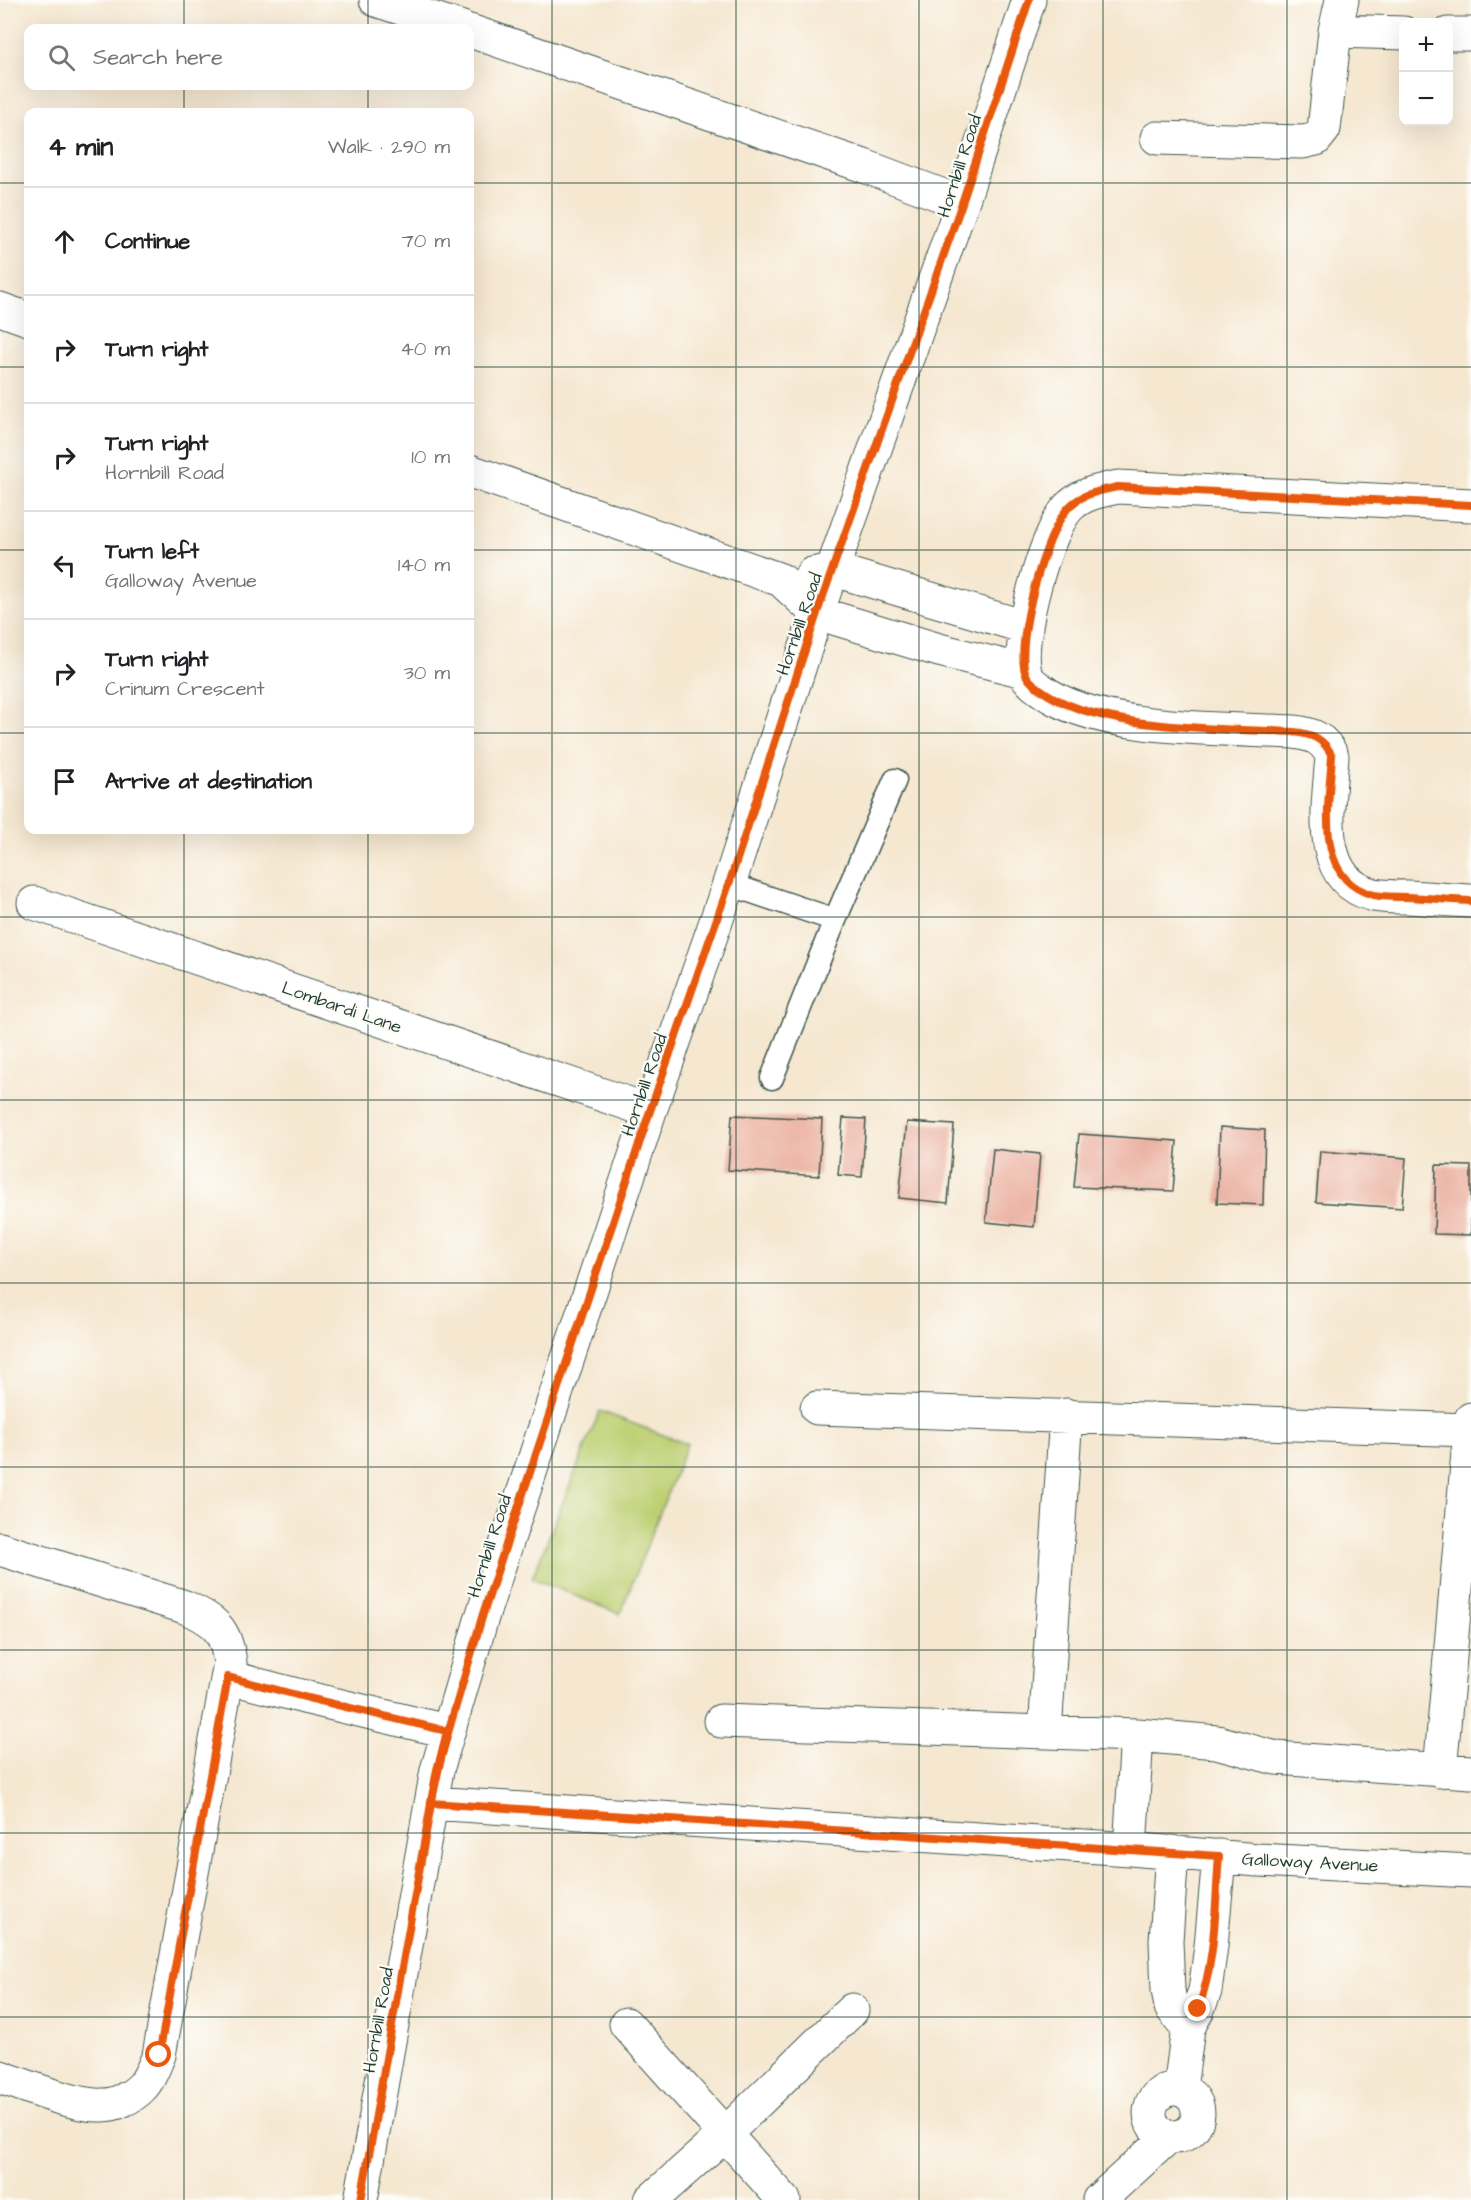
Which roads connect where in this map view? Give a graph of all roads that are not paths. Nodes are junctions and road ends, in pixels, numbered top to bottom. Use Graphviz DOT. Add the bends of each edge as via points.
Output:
graph roads {
  1 [pos="376,0"];
  2 [pos="1029,0"];
  3 [pos="1342,0"];
  4 [pos="450,24"];
  5 [pos="1335,31"];
  6 [pos="474,32"];
  7 [pos="1399,33"];
  8 [pos="1453,34"];
  9 [pos="1471,34"];
  10 [pos="1157,138"];
  11 [pos="962,203"];
  12 [pos="0,309"];
  13 [pos="24,318"];
  14 [pos="474,472"];
  15 [pos="1471,505"];
  16 [pos="834,570"];
  17 [pos="781,580"];
  18 [pos="817,613"];
  19 [pos="1025,627"];
  20 [pos="1024,671"];
  21 [pos="895,780"];
  22 [pos="729,884"];
  23 [pos="1471,901"];
  24 [pos="34,903"];
  25 [pos="835,920"];
  26 [pos="771,1078"];
  27 [pos="650,1111"];
  28 [pos="817,1408"];
  29 [pos="1066,1415"];
  30 [pos="1471,1424"];
  31 [pos="0,1549"];
  32 [pos="1465,1554"];
  33 [pos="228,1677"];
  34 [pos="721,1721"];
  35 [pos="447,1731"];
  36 [pos="1045,1732"];
  37 [pos="1137,1736"];
  38 [pos="1456,1771"];
  39 [pos="431,1803"];
  40 [pos="1130,1849"];
  41 [pos="1172,1852"];
  42 [pos="1219,1856"];
  43 [pos="1471,1871"];
  44 [pos="852,2010"];
  45 [pos="626,2024"];
  46 [pos="1188,2028"];
  47 [pos="0,2077"];
  48 [pos="725,2134"];
  49 [pos="361,2200"];
  50 [pos="651,2200"];
  51 [pos="784,2200"];
  52 [pos="1099,2200"];
  1 -- 4 [label="street"];
  2 -- 11 [label="street, Hornbill Road"];
  3 -- 5 [label="street"];
  5 -- 7 [label="street"];
  5 -- 10 [label="street" via="1324,129 1316,139 1304,142"];
  6 -- 11 [label="street"];
  8 -- 9 [label="street"];
  11 -- 16 [label="street, Hornbill Road"];
  12 -- 13 [label="street"];
  14 -- 17 [label="street"];
  15 -- 19 [label="street" via="1118,487 1088,493 1071,505 1056,527 1044,554"];
  16 -- 17 [label="street"];
  16 -- 18 [label="street, Hornbill Road"];
  16 -- 19 [label="street"];
  17 -- 18 [label="street"];
  18 -- 20 [label="street"];
  18 -- 22 [label="street, Hornbill Road"];
  19 -- 20 [label="street"];
  20 -- 23 [label="street" via="1041,690 1059,700 1107,716 1151,724 1307,734 1318,738 1332,756 1328,825 1335,865 1344,879 1356,889 1376,895"];
  21 -- 25 [label="lane"];
  22 -- 25 [label="lane"];
  22 -- 27 [label="street, Hornbill Road"];
  24 -- 27 [label="street, Lombardi Lane"];
  25 -- 26 [label="lane"];
  27 -- 35 [label="street, Hornbill Road" via="486,1602"];
  28 -- 29 [label="street"];
  29 -- 30 [label="street"];
  29 -- 36 [label="street"];
  30 -- 32 [label="street"];
  31 -- 33 [label="street" via="207,1618 221,1629 228,1646"];
  32 -- 38 [label="street"];
  33 -- 35 [label="street"];
  33 -- 47 [label="street" via="159,2055 148,2079 129,2097 104,2106 79,2103"];
  34 -- 36 [label="street"];
  35 -- 39 [label="street, Hornbill Road"];
  36 -- 37 [label="street"];
  37 -- 38 [label="street" via="1217,1742 1276,1758"];
  37 -- 40 [label="street"];
  39 -- 40 [label="street, Galloway Avenue"];
  39 -- 49 [label="street, Hornbill Road"];
  40 -- 41 [label="street, Galloway Avenue"];
  41 -- 42 [label="street, Galloway Avenue"];
  41 -- 46 [label="street" via="1166,1941 1168,1990 1172,2007"];
  42 -- 43 [label="street, Galloway Avenue"];
  42 -- 46 [label="street" via="1205,1992"];
  44 -- 48 [label="street"];
  45 -- 48 [label="street"];
  46 -- 52 [label="street" via="1180,2089 1197,2102 1196,2124 1179,2137 1168,2137"];
  48 -- 50 [label="street"];
  48 -- 51 [label="street"];
}
